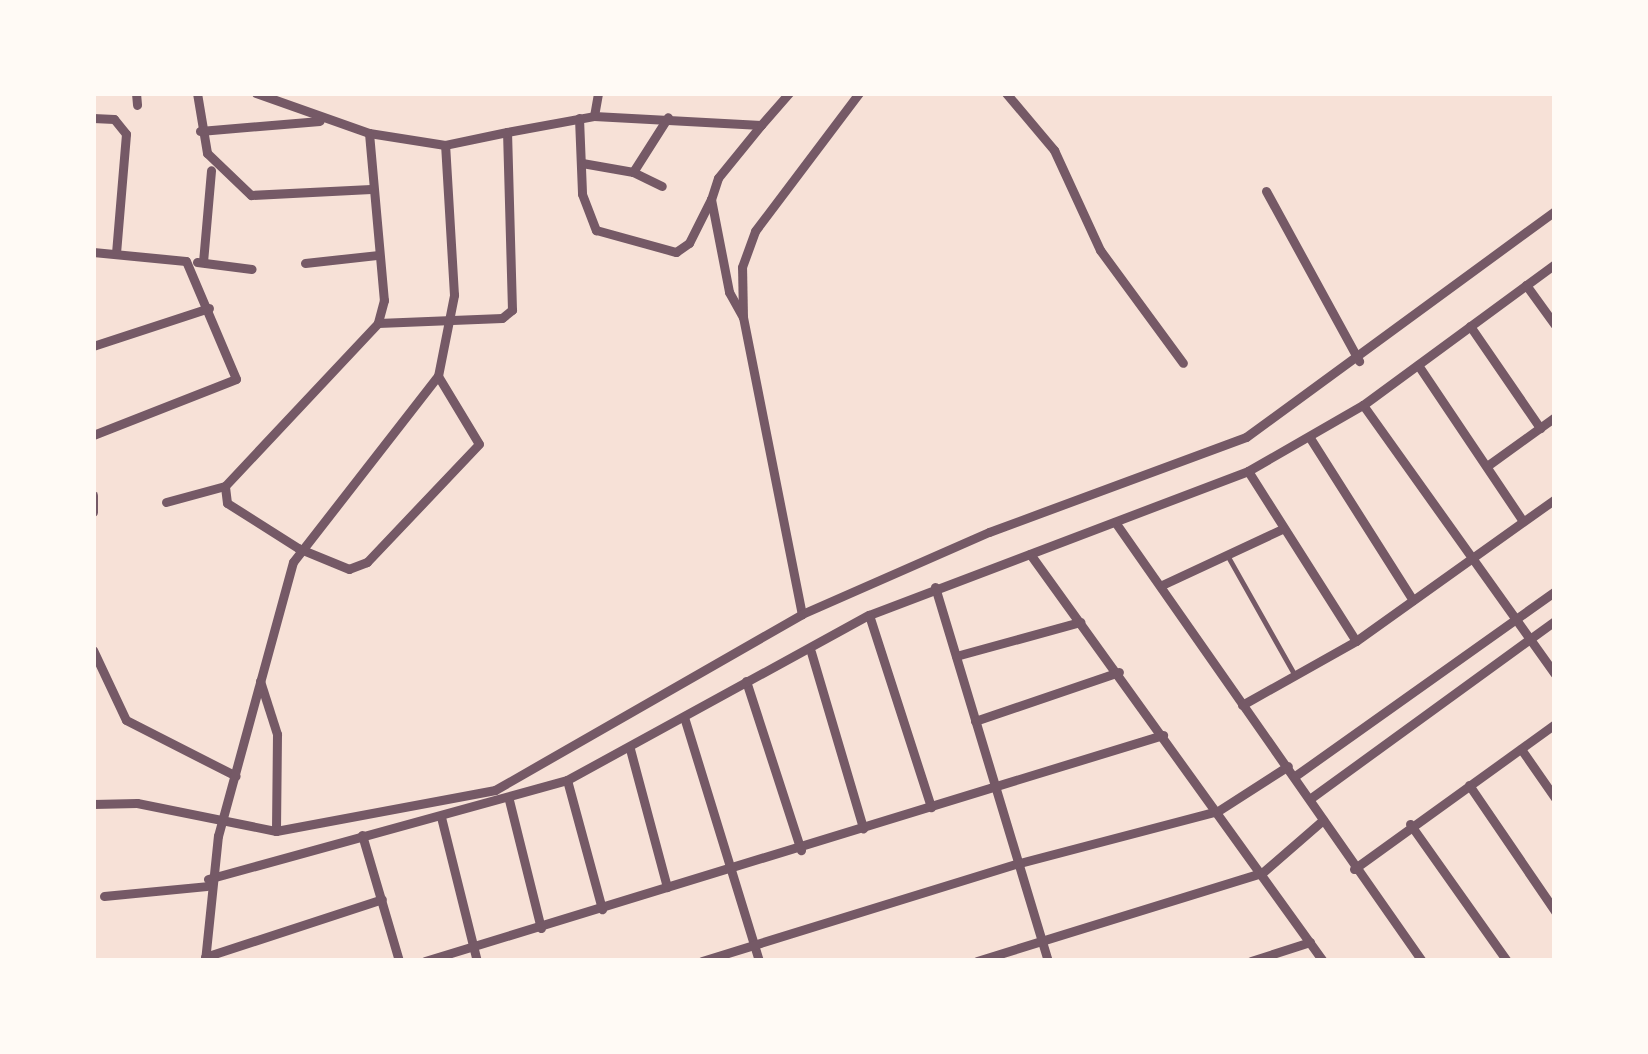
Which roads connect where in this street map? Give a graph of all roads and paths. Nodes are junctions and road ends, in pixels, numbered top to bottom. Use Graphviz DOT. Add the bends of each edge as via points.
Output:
graph roads {
  1 [pos="197,93"];
  2 [pos="256,93"];
  3 [pos="598,93"];
  4 [pos="789,93"];
  5 [pos="860,93"];
  6 [pos="1006,93"];
  7 [pos="594,116"];
  8 [pos="668,117"];
  9 [pos="93,118"];
  10 [pos="579,118"];
  11 [pos="326,120"];
  12 [pos="761,125"];
  13 [pos="200,131"];
  14 [pos="507,132"];
  15 [pos="370,134"];
  16 [pos="445,145"];
  17 [pos="582,164"];
  18 [pos="211,170"];
  19 [pos="633,172"];
  20 [pos="662,185"];
  21 [pos="371,189"];
  22 [pos="1266,191"];
  23 [pos="711,199"];
  24 [pos="1555,211"];
  25 [pos="93,252"];
  26 [pos="116,254"];
  27 [pos="377,254"];
  28 [pos="186,261"];
  29 [pos="203,262"];
  30 [pos="305,263"];
  31 [pos="1555,264"];
  32 [pos="252,268"];
  33 [pos="1526,285"];
  34 [pos="209,308"];
  35 [pos="743,316"];
  36 [pos="448,320"];
  37 [pos="378,323"];
  38 [pos="1555,325"];
  39 [pos="1470,326"];
  40 [pos="93,346"];
  41 [pos="1359,361"];
  42 [pos="1184,363"];
  43 [pos="1418,365"];
  44 [pos="438,376"];
  45 [pos="1363,405"];
  46 [pos="1555,417"];
  47 [pos="1540,428"];
  48 [pos="93,435"];
  49 [pos="1310,439"];
  50 [pos="1487,466"];
  51 [pos="1249,471"];
  52 [pos="226,486"];
  53 [pos="93,495"];
  54 [pos="1555,499"];
  55 [pos="166,502"];
  56 [pos="93,512"];
  57 [pos="1523,521"];
  58 [pos="1114,522"];
  59 [pos="1282,529"];
  60 [pos="298,548"];
  61 [pos="1030,554"];
  62 [pos="1228,556"];
  63 [pos="1471,559"];
  64 [pos="1162,585"];
  65 [pos="935,587"];
  66 [pos="1555,591"];
  67 [pos="1413,600"];
  68 [pos="802,614"];
  69 [pos="869,615"];
  70 [pos="1515,619"];
  71 [pos="1555,621"];
  72 [pos="1079,622"];
  73 [pos="1531,638"];
  74 [pos="1356,641"];
  75 [pos="93,650"];
  76 [pos="811,652"];
  77 [pos="956,656"];
  78 [pos="1119,672"];
  79 [pos="1294,673"];
  80 [pos="1555,674"];
  81 [pos="260,681"];
  82 [pos="746,681"];
  83 [pos="1242,705"];
  84 [pos="684,717"];
  85 [pos="975,721"];
  86 [pos="1555,724"];
  87 [pos="1163,735"];
  88 [pos="1521,748"];
  89 [pos="630,749"];
  90 [pos="1292,771"];
  91 [pos="236,776"];
  92 [pos="567,780"];
  93 [pos="1469,785"];
  94 [pos="995,790"];
  95 [pos="1311,798"];
  96 [pos="1555,798"];
  97 [pos="508,800"];
  98 [pos="93,804"];
  99 [pos="931,807"];
  100 [pos="1218,811"];
  101 [pos="441,817"];
  102 [pos="1323,820"];
  103 [pos="1410,824"];
  104 [pos="221,826"];
  105 [pos="863,828"];
  106 [pos="276,831"];
  107 [pos="362,835"];
  108 [pos="800,850"];
  109 [pos="1016,863"];
  110 [pos="1354,869"];
  111 [pos="728,870"];
  112 [pos="1262,873"];
  113 [pos="207,883"];
  114 [pos="667,887"];
  115 [pos="104,896"];
  116 [pos="382,899"];
  117 [pos="602,909"];
  118 [pos="1555,911"];
  119 [pos="541,928"];
  120 [pos="1041,942"];
  121 [pos="1310,942"];
  122 [pos="754,945"];
  123 [pos="473,947"];
  124 [pos="205,959"];
  125 [pos="400,961"];
  126 [pos="425,961"];
  127 [pos="477,961"];
  128 [pos="702,961"];
  129 [pos="759,961"];
  130 [pos="976,961"];
  131 [pos="1048,961"];
  132 [pos="1251,961"];
  133 [pos="1323,961"];
  134 [pos="1422,961"];
  135 [pos="1507,961"];
  1 -- 13 [label="street"];
  2 -- 11 [label="street"];
  3 -- 7 [label="street"];
  4 -- 12 [label="street"];
  5 -- 35 [label="street" via="755,232 742,267"];
  6 -- 42 [label="street" via="1054,150 1100,250"];
  7 -- 8 [label="street"];
  7 -- 10 [label="street"];
  8 -- 12 [label="street"];
  8 -- 19 [label="street"];
  9 -- 26 [label="street" via="114,118 126,134"];
  10 -- 14 [label="street"];
  10 -- 17 [label="street"];
  11 -- 13 [label="street"];
  11 -- 15 [label="street"];
  12 -- 23 [label="street"];
  13 -- 21 [label="street" via="215,164 258,197"];
  14 -- 16 [label="street"];
  14 -- 36 [label="street" via="514,303 502,318"];
  15 -- 16 [label="street"];
  15 -- 21 [label="street"];
  16 -- 36 [label="street" via="454,295"];
  17 -- 19 [label="street"];
  17 -- 23 [label="street" via="590,224 670,253 689,243"];
  18 -- 29 [label="street"];
  19 -- 20 [label="street"];
  21 -- 27 [label="street"];
  22 -- 41 [label="street"];
  23 -- 35 [label="street" via="729,292"];
  24 -- 41 [label="street"];
  25 -- 26 [label="street"];
  26 -- 28 [label="street"];
  27 -- 30 [label="street"];
  27 -- 37 [label="street" via="384,299"];
  28 -- 29 [label="street"];
  28 -- 34 [label="street"];
  29 -- 32 [label="street"];
  31 -- 33 [label="street"];
  33 -- 38 [label="street"];
  33 -- 39 [label="street"];
  34 -- 40 [label="street"];
  34 -- 48 [label="street" via="235,370 231,386"];
  35 -- 68 [label="street"];
  36 -- 37 [label="street"];
  36 -- 44 [label="street"];
  37 -- 52 [label="street"];
  39 -- 43 [label="street"];
  39 -- 47 [label="street"];
  41 -- 68 [label="street" via="1246,437 989,532"];
  43 -- 45 [label="street"];
  43 -- 50 [label="street"];
  44 -- 60 [label="street"];
  44 -- 60 [label="street" via="479,434 472,454 368,562 349,568"];
  45 -- 49 [label="street"];
  45 -- 63 [label="street"];
  46 -- 47 [label="street"];
  47 -- 50 [label="street"];
  49 -- 51 [label="street"];
  49 -- 67 [label="street"];
  50 -- 57 [label="street"];
  51 -- 58 [label="street"];
  51 -- 59 [label="street"];
  52 -- 55 [label="street"];
  52 -- 60 [label="street" via="227,503"];
  53 -- 56 [label="street"];
  54 -- 57 [label="street"];
  57 -- 63 [label="street"];
  58 -- 61 [label="street"];
  58 -- 64 [label="street"];
  59 -- 62 [label="street"];
  59 -- 74 [label="street"];
  60 -- 81 [label="street"];
  61 -- 65 [label="street"];
  61 -- 72 [label="street"];
  62 -- 64 [label="street"];
  62 -- 79 [label="lane"];
  63 -- 67 [label="street"];
  63 -- 70 [label="street"];
  64 -- 83 [label="street"];
  65 -- 69 [label="street"];
  65 -- 77 [label="street"];
  66 -- 70 [label="street"];
  67 -- 74 [label="street"];
  68 -- 106 [label="street" via="532,775 419,808"];
  69 -- 76 [label="street"];
  69 -- 99 [label="street"];
  70 -- 73 [label="street"];
  70 -- 90 [label="street"];
  71 -- 73 [label="street"];
  72 -- 77 [label="street"];
  72 -- 78 [label="street"];
  73 -- 80 [label="street"];
  73 -- 95 [label="street"];
  74 -- 79 [label="street"];
  75 -- 91 [label="street" via="127,720"];
  76 -- 82 [label="street"];
  76 -- 105 [label="street"];
  77 -- 85 [label="street"];
  78 -- 85 [label="street"];
  78 -- 87 [label="street"];
  79 -- 83 [label="street"];
  81 -- 91 [label="street"];
  81 -- 106 [label="street" via="277,734"];
  82 -- 84 [label="street"];
  82 -- 108 [label="street"];
  83 -- 90 [label="street"];
  84 -- 89 [label="street"];
  84 -- 111 [label="street"];
  85 -- 94 [label="street"];
  86 -- 88 [label="street"];
  87 -- 94 [label="street"];
  87 -- 100 [label="street"];
  88 -- 93 [label="street"];
  88 -- 96 [label="street"];
  89 -- 92 [label="street"];
  89 -- 114 [label="street"];
  90 -- 95 [label="street"];
  90 -- 100 [label="street"];
  91 -- 104 [label="street"];
  92 -- 97 [label="street"];
  92 -- 117 [label="street"];
  93 -- 103 [label="street"];
  93 -- 118 [label="street"];
  94 -- 99 [label="street"];
  94 -- 109 [label="street"];
  95 -- 102 [label="street"];
  97 -- 101 [label="street"];
  97 -- 119 [label="street"];
  98 -- 104 [label="street" via="137,803"];
  99 -- 105 [label="street"];
  100 -- 109 [label="street"];
  100 -- 112 [label="street"];
  101 -- 107 [label="street"];
  101 -- 123 [label="street"];
  102 -- 110 [label="street"];
  102 -- 112 [label="street"];
  103 -- 110 [label="street"];
  103 -- 135 [label="street"];
  104 -- 106 [label="street"];
  104 -- 113 [label="street"];
  105 -- 108 [label="street"];
  107 -- 113 [label="street"];
  107 -- 116 [label="street"];
  108 -- 111 [label="street"];
  109 -- 120 [label="street"];
  109 -- 122 [label="street"];
  110 -- 134 [label="street"];
  111 -- 114 [label="street"];
  111 -- 122 [label="street"];
  112 -- 120 [label="street"];
  112 -- 121 [label="street"];
  113 -- 115 [label="street"];
  113 -- 124 [label="street"];
  114 -- 117 [label="street"];
  116 -- 124 [label="street"];
  116 -- 125 [label="street"];
  117 -- 119 [label="street"];
  119 -- 123 [label="street"];
  120 -- 130 [label="street"];
  120 -- 131 [label="street"];
  121 -- 132 [label="street"];
  121 -- 133 [label="street"];
  122 -- 128 [label="street"];
  122 -- 129 [label="street"];
  123 -- 126 [label="street"];
  123 -- 127 [label="street"];
}
